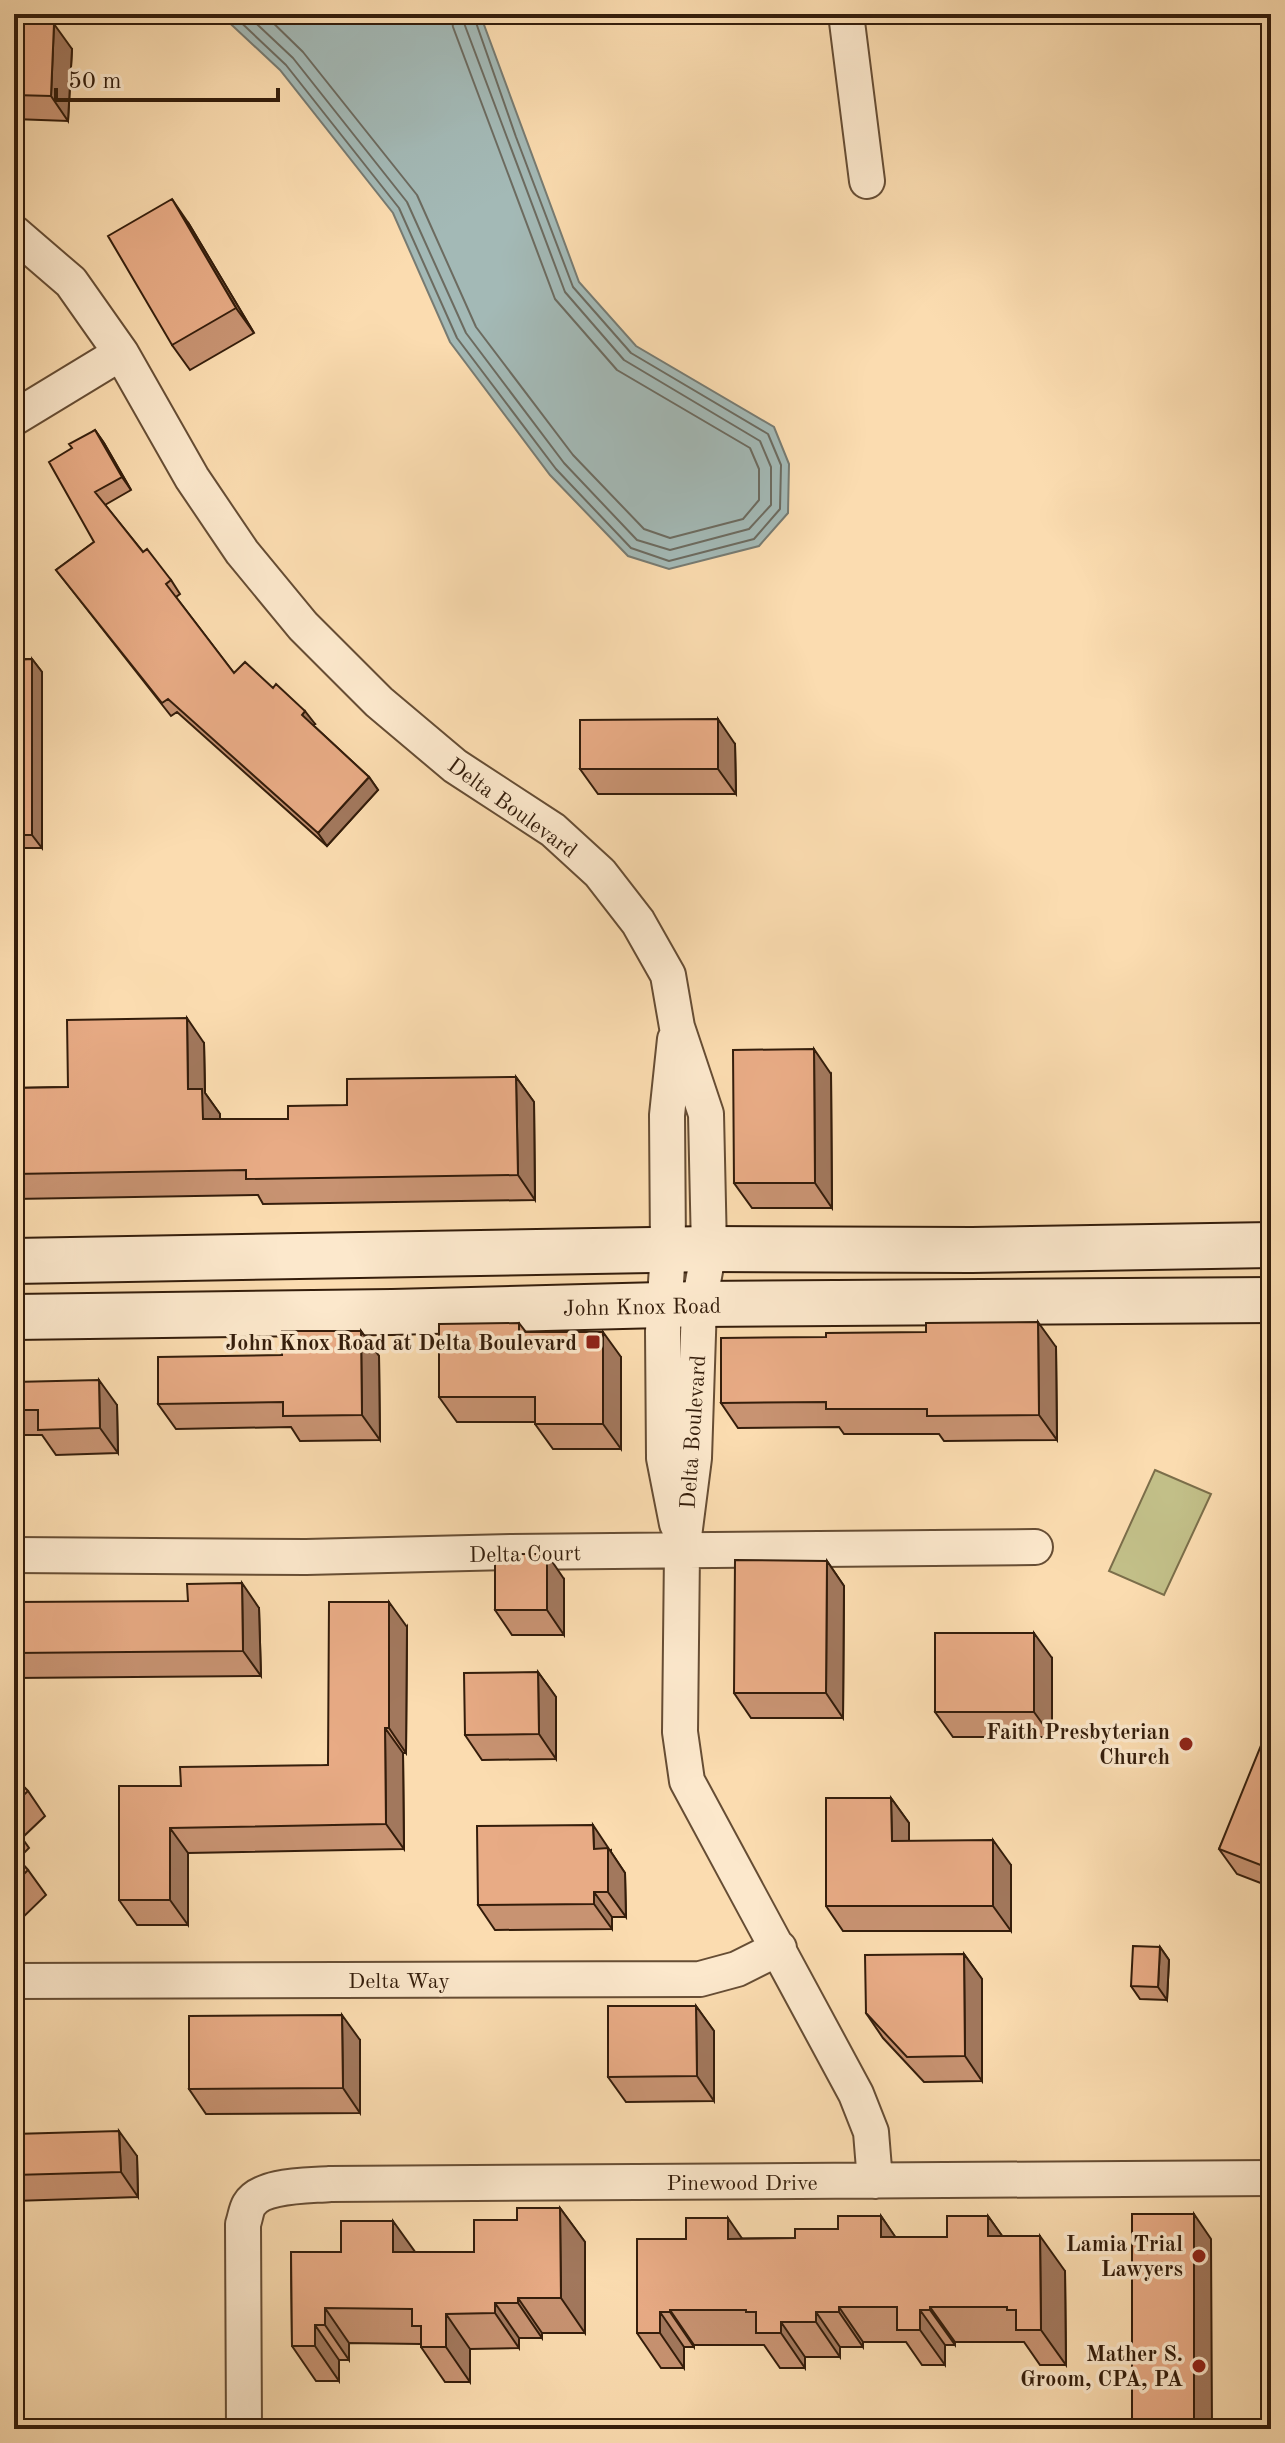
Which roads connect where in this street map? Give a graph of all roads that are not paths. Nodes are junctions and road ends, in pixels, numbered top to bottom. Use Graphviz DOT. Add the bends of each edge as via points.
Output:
graph roads {
  1 [pos="846,14"];
  2 [pos="867,181"];
  3 [pos="14,233"];
  4 [pos="121,353"];
  5 [pos="14,418"];
  6 [pos="1271,1245"];
  7 [pos="688,1249"];
  8 [pos="14,1261"];
  9 [pos="1271,1300"];
  10 [pos="681,1304"];
  11 [pos="14,1317"];
  12 [pos="1035,1547"];
  13 [pos="682,1552"];
  14 [pos="14,1555"];
  15 [pos="779,1948"];
  16 [pos="14,1981"];
  17 [pos="1271,2178"];
  18 [pos="875,2181"];
  19 [pos="244,2429"];
  1 -- 2 [label="street"];
  3 -- 4 [label="street, Delta Boulevard" via="71,282"];
  4 -- 5 [label="street"];
  4 -- 7 [label="street, Delta Boulevard" via="200,490 303,626 379,702 455,766 553,830 600,873 638,922 668,975 677,1027 706,1114"];
  6 -- 7 [label="main road"];
  7 -- 8 [label="main road"];
  7 -- 10 [label="street, Delta Boulevard"];
  9 -- 10 [label="main road, John Knox Road"];
  10 -- 11 [label="main road, John Knox Road"];
  10 -- 13 [label="street, Delta Boulevard" via="664,1458"];
  12 -- 13 [label="street, Delta Court"];
  13 -- 14 [label="street, Delta Court"];
  13 -- 15 [label="street, Delta Boulevard" via="680,1732 687,1781"];
  15 -- 16 [label="street, Delta Way" via="737,1969 700,1979"];
  15 -- 18 [label="street, Delta Boulevard" via="856,2094 871,2132"];
  17 -- 18 [label="street, Pinewood Drive"];
  18 -- 19 [label="street, Pinewood Drive" via="330,2184 280,2188 257,2197 243,2224"];
}
